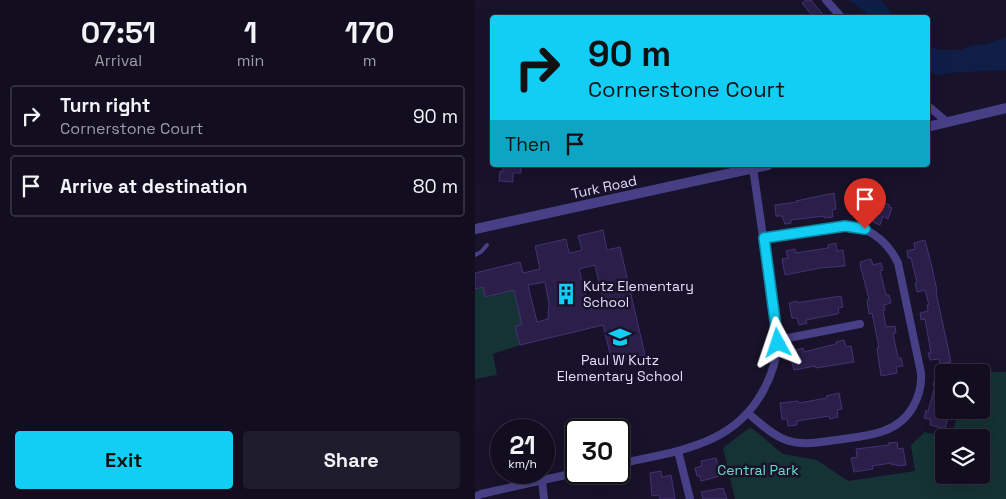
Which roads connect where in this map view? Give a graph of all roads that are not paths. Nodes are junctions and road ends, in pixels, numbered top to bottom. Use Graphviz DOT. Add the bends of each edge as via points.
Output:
graph roads {
  1 [pos="826,0"];
  2 [pos="839,15"];
  3 [pos="930,108"];
  4 [pos="1006,108"];
  5 [pos="947,122"];
  6 [pos="930,126"];
  7 [pos="758,167"];
  8 [pos="753,168"];
  9 [pos="475,229"];
  10 [pos="764,238"];
  11 [pos="487,246"];
  12 [pos="475,255"];
  13 [pos="860,324"];
  14 [pos="778,340"];
  15 [pos="749,414"];
  16 [pos="678,451"];
  17 [pos="630,462"];
  18 [pos="528,484"];
  19 [pos="542,484"];
  20 [pos="475,497"];
  21 [pos="544,499"];
  22 [pos="690,499"];
  1 -- 2 [label="street"];
  3 -- 5 [label="street"];
  4 -- 5 [label="street"];
  5 -- 6 [label="street"];
  7 -- 8 [label="street, Turk Road"];
  8 -- 9 [label="street, Turk Road"];
  8 -- 10 [label="street"];
  10 -- 14 [label="street"];
  10 -- 15 [label="street" via="851,226 865,229 880,239 898,263 921,383 915,404 904,419 890,429 866,436 798,443 779,437"];
  11 -- 12 [label="lane"];
  13 -- 14 [label="street"];
  14 -- 15 [label="street" via="770,376"];
  15 -- 16 [label="street" via="717,437"];
  16 -- 17 [label="street"];
  16 -- 22 [label="street"];
  18 -- 20 [label="street"];
  19 -- 21 [label="street"];
}
